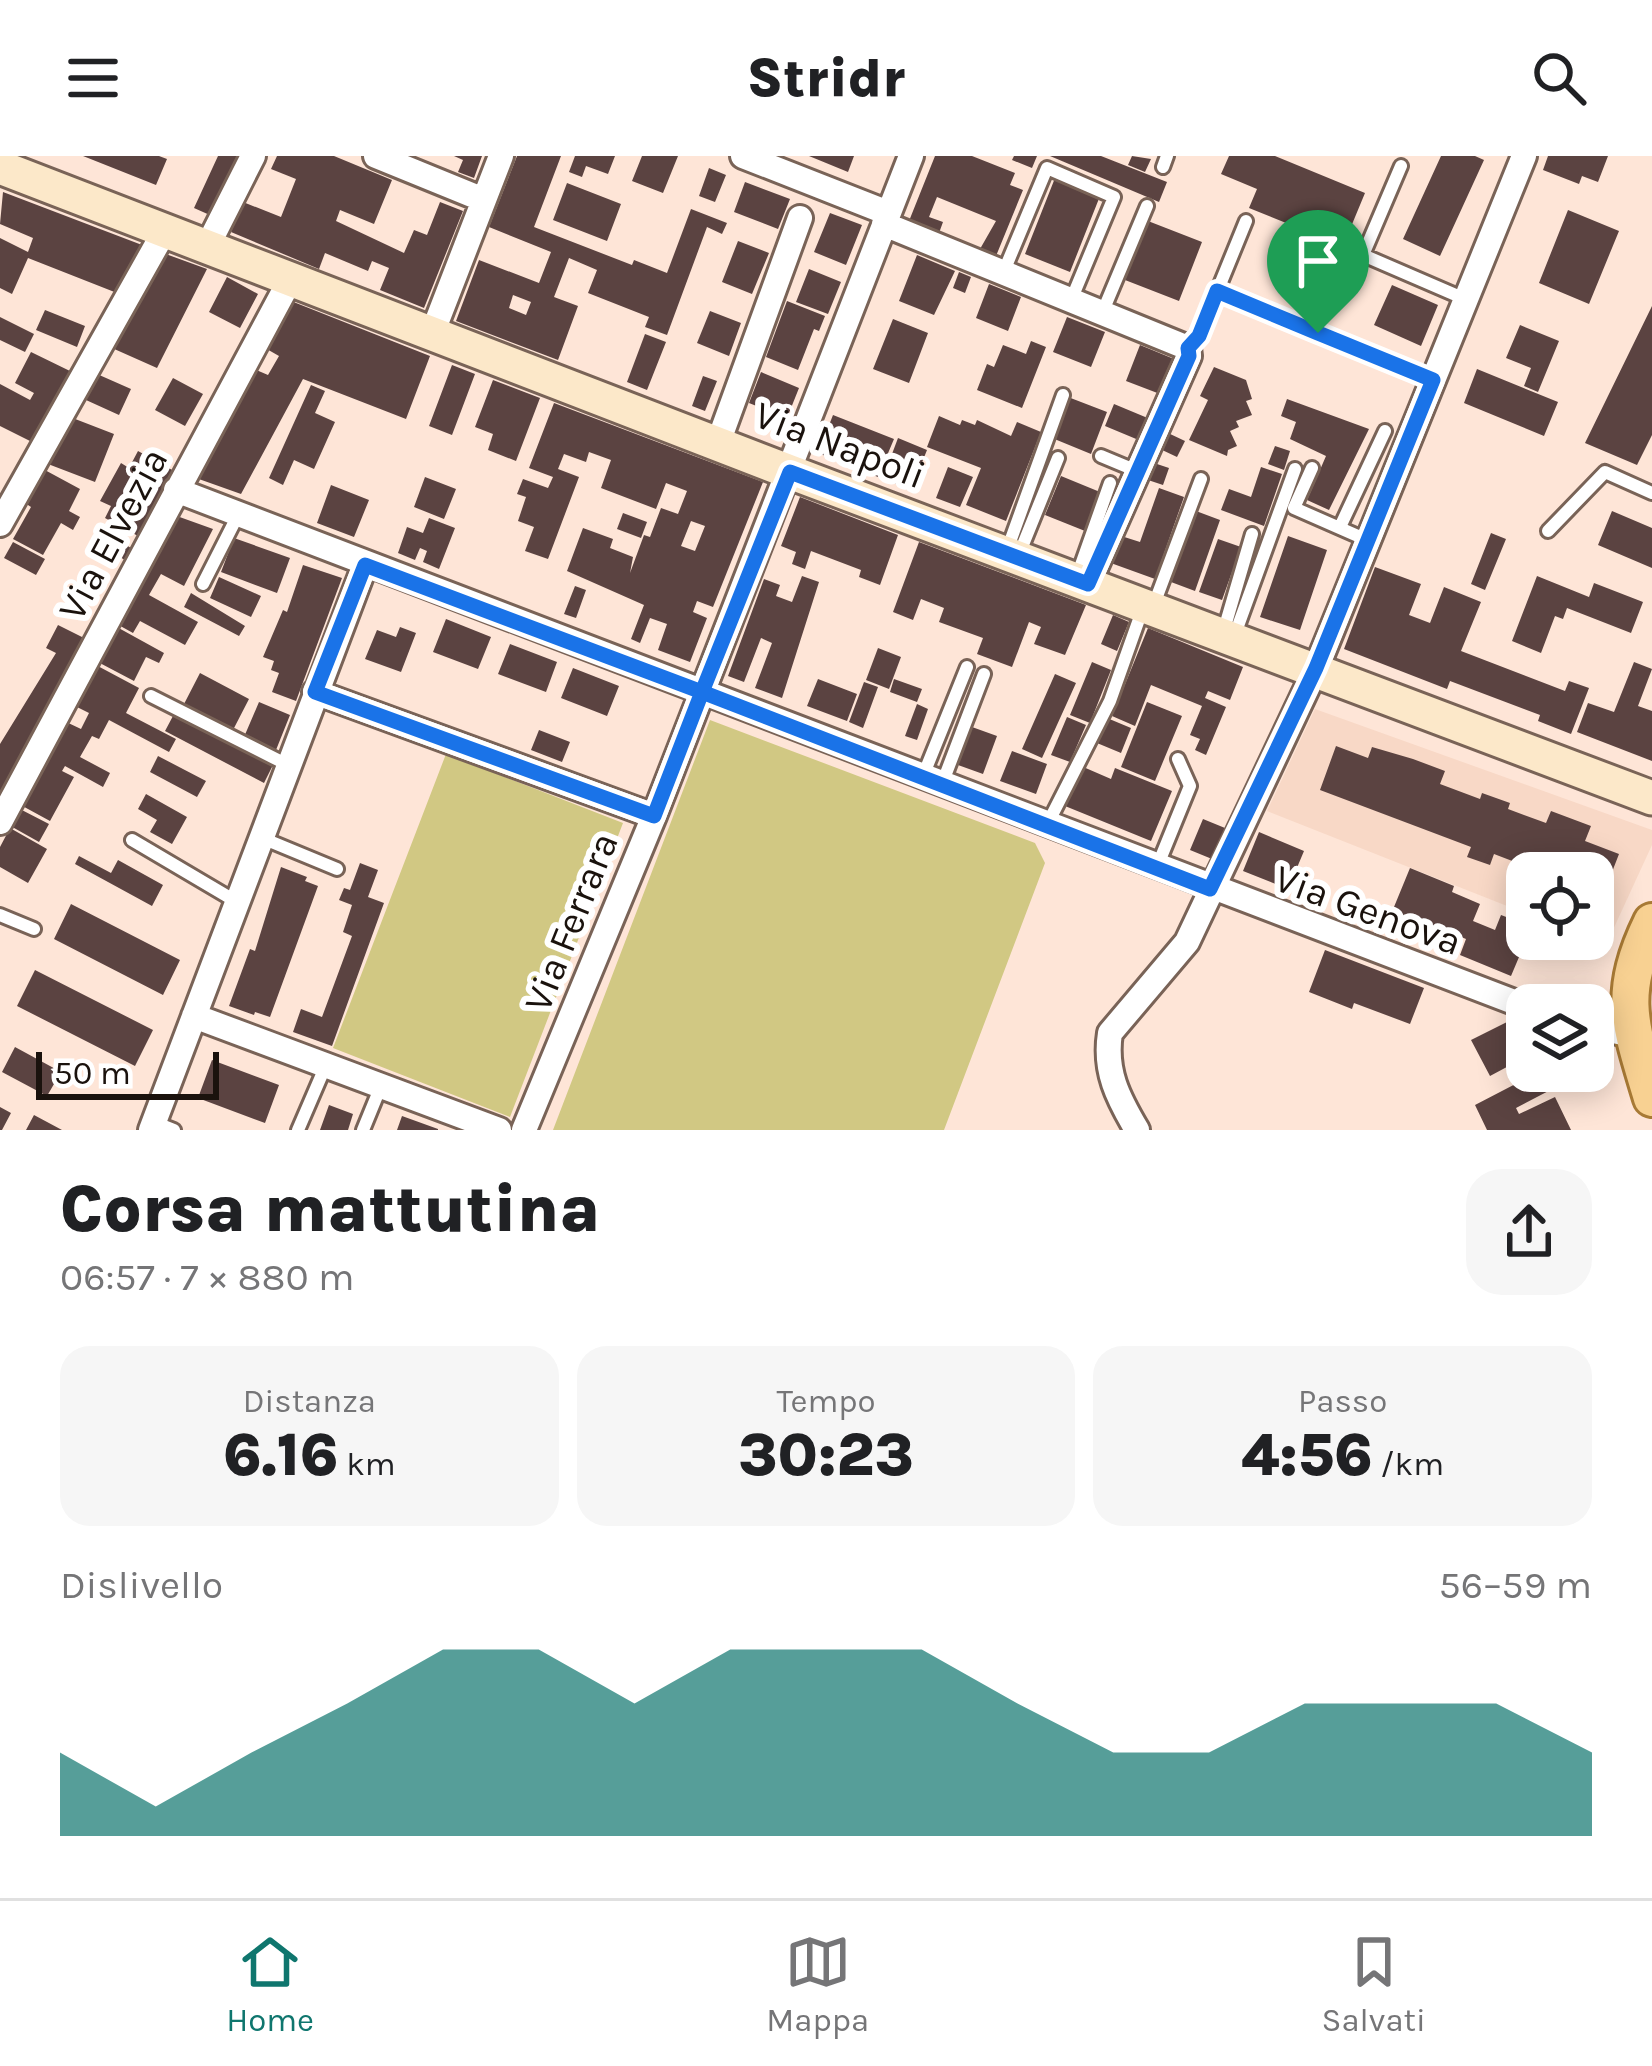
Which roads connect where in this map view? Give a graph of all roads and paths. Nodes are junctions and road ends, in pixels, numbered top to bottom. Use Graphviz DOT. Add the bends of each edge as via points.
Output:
graph roads {
  1 [pos="254,156"];
  2 [pos="376,156"];
  3 [pos="501,156"];
  4 [pos="743,156"];
  5 [pos="911,156"];
  6 [pos="1524,156"];
  7 [pos="1401,166"];
  8 [pos="20,167"];
  9 [pos="484,200"];
  10 [pos="1147,206"];
  11 [pos="800,218"];
  12 [pos="886,218"];
  13 [pos="1246,221"];
  14 [pos="164,232"];
  15 [pos="207,248"];
  16 [pos="1004,271"];
  17 [pos="290,280"];
  18 [pos="1217,291"];
  19 [pos="1072,298"];
  20 [pos="1466,300"];
  21 [pos="1103,311"];
  22 [pos="432,334"];
  23 [pos="1188,348"];
  24 [pos="1433,380"];
  25 [pos="1063,395"];
  26 [pos="1385,431"];
  27 [pos="718,443"];
  28 [pos="1101,456"];
  29 [pos="1058,458"];
  30 [pos="1312,468"];
  31 [pos="1294,469"];
  32 [pos="1138,471"];
  33 [pos="790,472"];
  34 [pos="1201,479"];
  35 [pos="1110,483"];
  36 [pos="176,490"];
  37 [pos="1652,492"];
  38 [pos="238,515"];
  39 [pos="0,524"];
  40 [pos="1340,527"];
  41 [pos="1548,531"];
  42 [pos="1252,534"];
  43 [pos="1368,541"];
  44 [pos="1012,556"];
  45 [pos="365,565"];
  46 [pos="1082,582"];
  47 [pos="203,584"];
  48 [pos="1148,607"];
  49 [pos="1228,636"];
  50 [pos="967,667"];
  51 [pos="1316,668"];
  52 [pos="984,674"];
  53 [pos="315,692"];
  54 [pos="702,692"];
  55 [pos="151,697"];
  56 [pos="1178,759"];
  57 [pos="288,765"];
  58 [pos="932,781"];
  59 [pos="1652,798"];
  60 [pos="654,816"];
  61 [pos="0,821"];
  62 [pos="1047,826"];
  63 [pos="260,838"];
  64 [pos="132,840"];
  65 [pos="1157,868"];
  66 [pos="337,869"];
  67 [pos="1210,889"];
  68 [pos="236,902"];
  69 [pos="0,915"];
  70 [pos="1652,922"];
  71 [pos="34,928"];
  72 [pos="1506,999"];
  73 [pos="194,1016"];
  74 [pos="1614,1031"];
  75 [pos="1633,1035"];
  76 [pos="326,1066"];
  77 [pos="381,1086"];
  78 [pos="1652,1098"];
  79 [pos="160,1127"];
  80 [pos="298,1130"];
  81 [pos="363,1130"];
  82 [pos="500,1130"];
  83 [pos="524,1130"];
  84 [pos="1137,1130"];
  1 -- 15 [label="street"];
  2 -- 9 [label="street"];
  3 -- 9 [label="street"];
  4 -- 12 [label="street"];
  5 -- 12 [label="street, Via Ferrara"];
  6 -- 20 [label="street"];
  7 -- 20 [label="lane" via="1363,255"];
  8 -- 14 [label="main road, Via Napoli"];
  9 -- 22 [label="street"];
  10 -- 21 [label="lane"];
  11 -- 27 [label="street"];
  12 -- 16 [label="street"];
  12 -- 33 [label="street, Via Ferrara"];
  13 -- 18 [label="lane"];
  14 -- 15 [label="main road, Via Napoli"];
  14 -- 39 [label="street"];
  15 -- 17 [label="main road, Via Napoli"];
  16 -- 19 [label="street"];
  16 -- 19 [label="lane" via="1047,168 1114,197"];
  17 -- 22 [label="main road, Via Napoli"];
  17 -- 36 [label="street, Via Elvezia"];
  18 -- 23 [label="lane"];
  18 -- 24 [label="lane"];
  19 -- 21 [label="street"];
  20 -- 24 [label="street"];
  21 -- 23 [label="street"];
  22 -- 27 [label="main road, Via Napoli"];
  23 -- 32 [label="street"];
  24 -- 43 [label="street"];
  25 -- 44 [label="lane"];
  26 -- 40 [label="lane"];
  27 -- 33 [label="main road, Via Napoli"];
  28 -- 32 [label="lane"];
  29 -- 44 [label="lane"];
  30 -- 40 [label="lane" via="1294,508"];
  31 -- 49 [label="lane"];
  32 -- 46 [label="street"];
  33 -- 44 [label="main road, Via Napoli"];
  33 -- 54 [label="street, Via Ferrara"];
  34 -- 48 [label="lane"];
  35 -- 46 [label="lane"];
  36 -- 38 [label="street, Via Genova"];
  36 -- 61 [label="street, Via Elvezia"];
  37 -- 41 [label="lane" via="1605,472"];
  38 -- 45 [label="street, Via Genova"];
  38 -- 47 [label="lane"];
  40 -- 43 [label="lane"];
  42 -- 49 [label="lane"];
  43 -- 51 [label="street"];
  44 -- 46 [label="main road, Via Napoli"];
  45 -- 53 [label="street"];
  45 -- 54 [label="street, Via Genova"];
  46 -- 48 [label="main road, Via Napoli"];
  48 -- 49 [label="main road, Via Napoli"];
  48 -- 62 [label="lane"];
  49 -- 51 [label="main road, Via Napoli"];
  50 -- 58 [label="lane"];
  51 -- 59 [label="main road, Via Napoli"];
  51 -- 67 [label="street"];
  52 -- 58 [label="lane"];
  53 -- 57 [label="street"];
  53 -- 60 [label="street"];
  54 -- 58 [label="street, Via Genova"];
  54 -- 60 [label="street, Via Ferrara"];
  55 -- 57 [label="lane"];
  56 -- 65 [label="lane" via="1190,786"];
  57 -- 63 [label="street"];
  58 -- 62 [label="street, Via Genova"];
  60 -- 83 [label="street, Via Ferrara"];
  62 -- 65 [label="street, Via Genova"];
  63 -- 66 [label="lane"];
  63 -- 68 [label="street"];
  64 -- 68 [label="lane"];
  65 -- 67 [label="street, Via Genova"];
  67 -- 72 [label="street, Via Genova"];
  67 -- 84 [label="street" via="1187,942 1110,1033 1114,1092"];
  68 -- 73 [label="street"];
  69 -- 71 [label="lane"];
  70 -- 75 [label="main road" via="1631,976"];
  73 -- 76 [label="street"];
  73 -- 79 [label="street"];
  74 -- 75 [label="street"];
  75 -- 78 [label="main road"];
  76 -- 77 [label="street"];
  76 -- 80 [label="lane"];
  77 -- 81 [label="lane"];
  77 -- 82 [label="street"];
}
